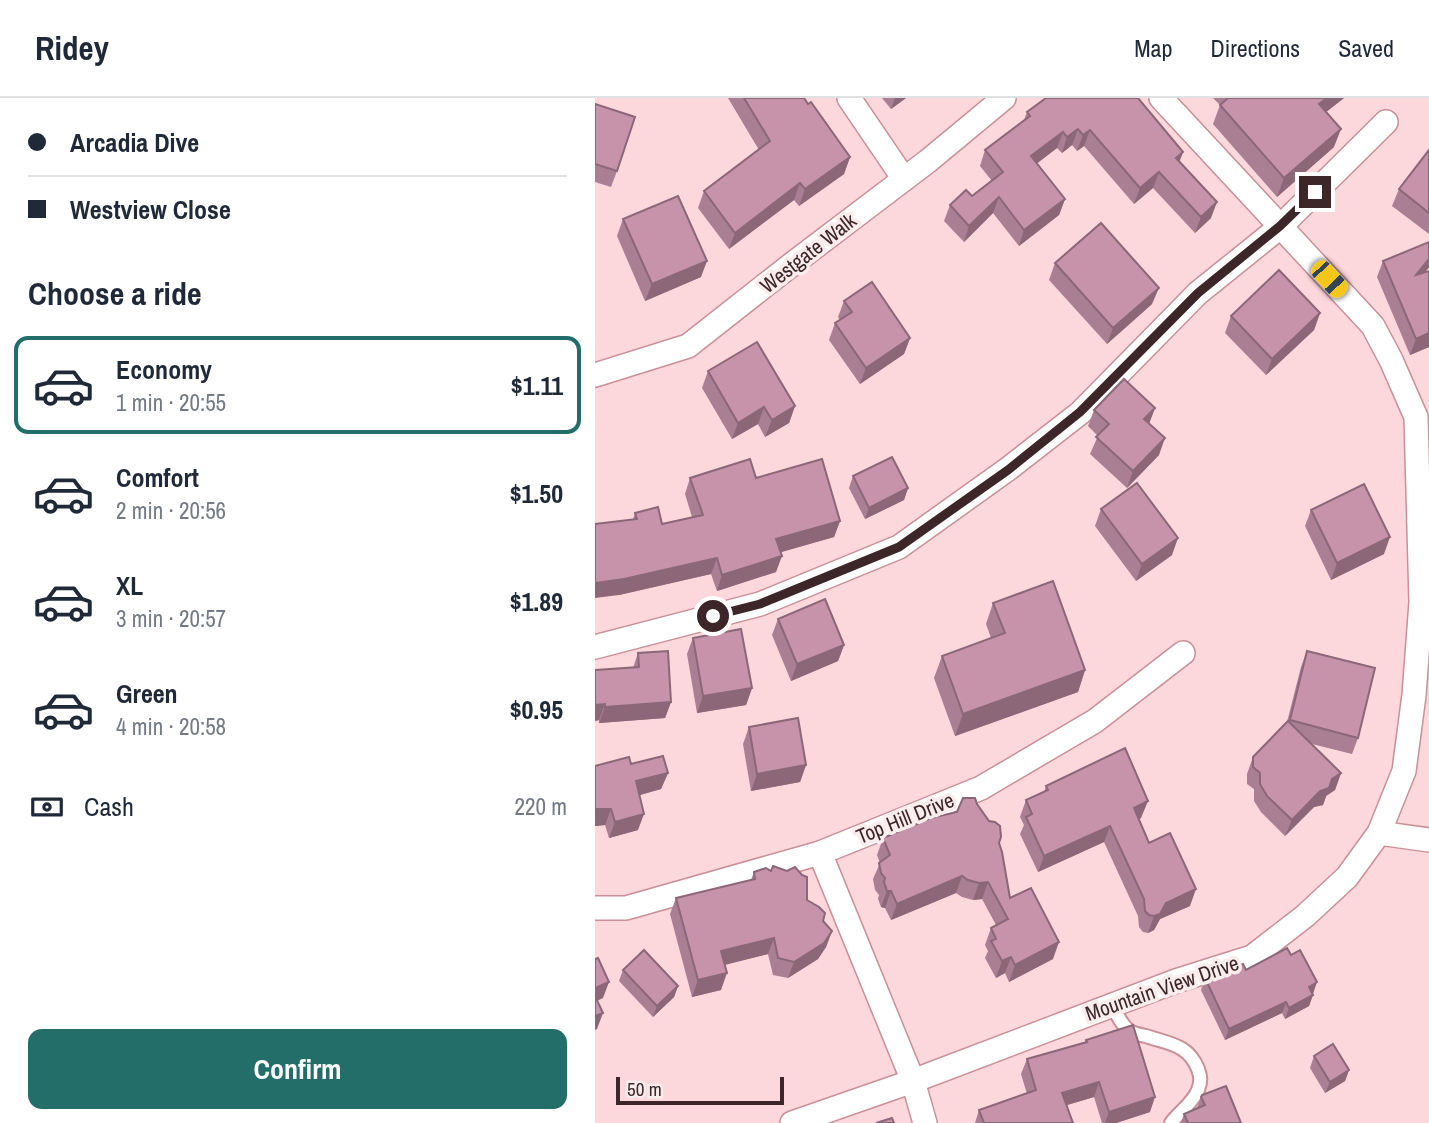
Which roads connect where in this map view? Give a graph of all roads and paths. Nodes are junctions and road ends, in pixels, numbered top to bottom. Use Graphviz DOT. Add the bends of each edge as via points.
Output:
graph roads {
  1 [pos="849,98"];
  2 [pos="1004,98"];
  3 [pos="1161,98"];
  4 [pos="1386,122"];
  5 [pos="904,178"];
  6 [pos="1280,226"];
  7 [pos="595,375"];
  8 [pos="1422,414"];
  9 [pos="595,647"];
  10 [pos="1183,653"];
  11 [pos="1379,833"];
  12 [pos="1429,840"];
  13 [pos="820,853"];
  14 [pos="595,908"];
  15 [pos="1112,1005"];
  16 [pos="913,1082"];
  17 [pos="792,1123"];
  18 [pos="925,1123"];
  19 [pos="1171,1123"];
  1 -- 5 [label="street"];
  2 -- 5 [label="street, Westgate Walk"];
  3 -- 6 [label="street, Mountain View Drive"];
  4 -- 6 [label="street"];
  5 -- 7 [label="street, Westgate Walk" via="688,346"];
  6 -- 8 [label="street, Mountain View Drive" via="1373,326"];
  6 -- 9 [label="street" via="1198,293 1080,412 899,547 760,604"];
  8 -- 11 [label="street, Mountain View Drive" via="1421,602 1415,695 1404,771"];
  10 -- 13 [label="street, Top Hill Drive" via="1095,721 981,788"];
  11 -- 12 [label="street"];
  11 -- 15 [label="street, Mountain View Drive" via="1347,877 1252,957"];
  13 -- 14 [label="street, Top Hill Drive" via="626,908"];
  13 -- 16 [label="street"];
  15 -- 16 [label="street, Mountain View Drive"];
  15 -- 19 [label="lane" via="1129,1031 1177,1045 1194,1059 1201,1077 1199,1088"];
  16 -- 17 [label="street, Mountain View Drive"];
  16 -- 18 [label="street"];
}
